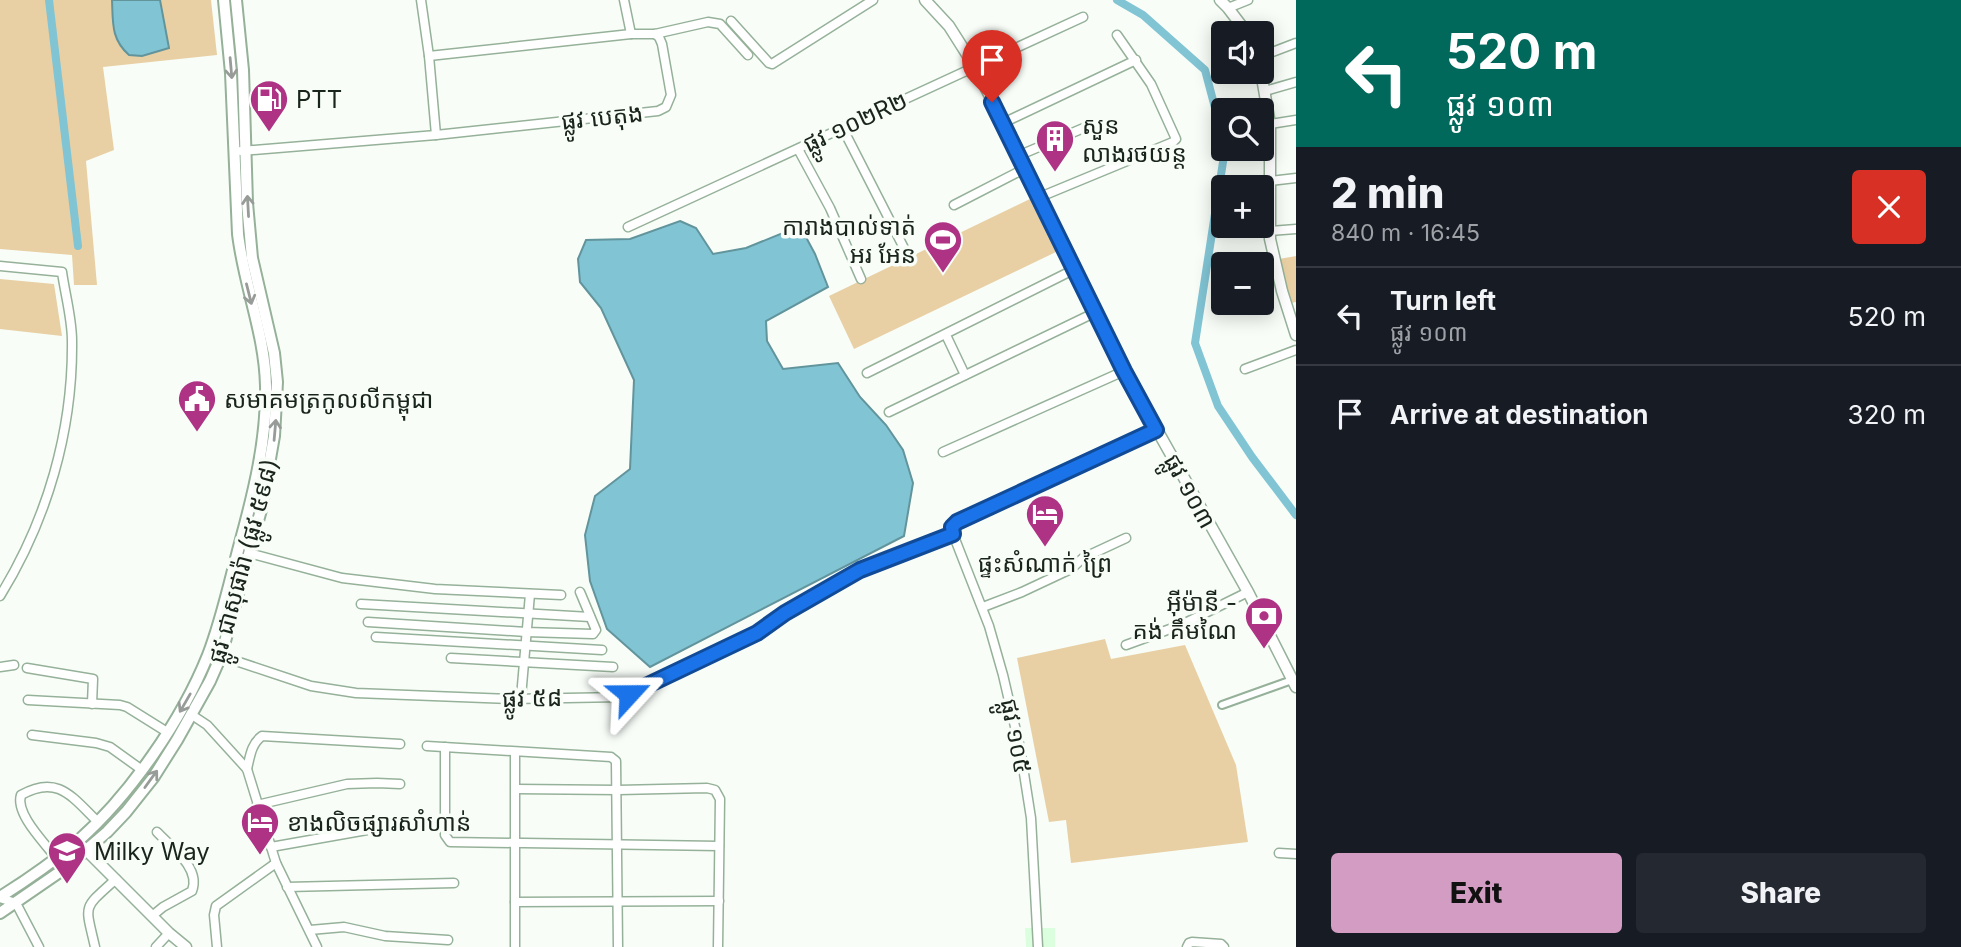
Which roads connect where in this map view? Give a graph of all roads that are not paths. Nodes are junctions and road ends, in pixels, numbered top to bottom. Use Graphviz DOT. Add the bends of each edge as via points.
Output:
graph roads {
  1 [pos="224,0"];
  2 [pos="236,0"];
  3 [pos="421,0"];
  4 [pos="624,0"];
  5 [pos="873,0"];
  6 [pos="925,0"];
  7 [pos="1248,0"];
  8 [pos="1224,4"];
  9 [pos="1083,17"];
  10 [pos="731,21"];
  11 [pos="1237,21"];
  12 [pos="631,34"];
  13 [pos="655,34"];
  14 [pos="1117,35"];
  15 [pos="1296,43"];
  16 [pos="1274,51"];
  17 [pos="748,55"];
  18 [pos="429,56"];
  19 [pos="1136,61"];
  20 [pos="975,67"];
  21 [pos="1296,82"];
  22 [pos="1264,84"];
  23 [pos="1265,91"];
  24 [pos="1266,98"];
  25 [pos="1296,120"];
  26 [pos="1274,123"];
  27 [pos="1003,124"];
  28 [pos="842,127"];
  29 [pos="1086,127"];
  30 [pos="436,135"];
  31 [pos="799,149"];
  32 [pos="240,151"];
  33 [pos="1020,155"];
  34 [pos="1026,168"];
  35 [pos="1296,178"];
  36 [pos="1274,181"];
  37 [pos="1040,197"];
  38 [pos="954,205"];
  39 [pos="628,226"];
  40 [pos="1296,229"];
  41 [pos="1274,231"];
  42 [pos="1270,238"];
  43 [pos="907,254"];
  44 [pos="0,266"];
  45 [pos="1075,269"];
  46 [pos="861,279"];
  47 [pos="1096,312"];
  48 [pos="1296,333"];
  49 [pos="946,335"];
  50 [pos="1296,350"];
  51 [pos="1245,369"];
  52 [pos="1124,371"];
  53 [pos="867,373"];
  54 [pos="965,375"];
  55 [pos="889,412"];
  56 [pos="1156,430"];
  57 [pos="943,452"];
  58 [pos="953,534"];
  59 [pos="1126,538"];
  60 [pos="249,553"];
  61 [pos="580,592"];
  62 [pos="1248,592"];
  63 [pos="530,594"];
  64 [pos="561,595"];
  65 [pos="0,596"];
  66 [pos="361,604"];
  67 [pos="983,607"];
  68 [pos="528,613"];
  69 [pos="590,617"];
  70 [pos="369,622"];
  71 [pos="404,625"];
  72 [pos="526,632"];
  73 [pos="376,637"];
  74 [pos="402,639"];
  75 [pos="525,645"];
  76 [pos="1126,645"];
  77 [pos="602,650"];
  78 [pos="221,656"];
  79 [pos="451,658"];
  80 [pos="524,661"];
  81 [pos="14,665"];
  82 [pos="0,667"];
  83 [pos="613,667"];
  84 [pos="27,668"];
  85 [pos="1294,684"];
  86 [pos="521,697"];
  87 [pos="28,700"];
  88 [pos="92,704"];
  89 [pos="1222,705"];
  90 [pos="192,715"];
  91 [pos="167,732"];
  92 [pos="32,735"];
  93 [pos="400,744"];
  94 [pos="428,746"];
  95 [pos="444,747"];
  96 [pos="515,753"];
  97 [pos="247,769"];
  98 [pos="142,770"];
  99 [pos="400,784"];
  100 [pos="516,789"];
  101 [pos="618,790"];
  102 [pos="257,805"];
  103 [pos="98,822"];
  104 [pos="367,830"];
  105 [pos="157,832"];
  106 [pos="78,841"];
  107 [pos="516,844"];
  108 [pos="618,845"];
  109 [pos="719,846"];
  110 [pos="271,847"];
  111 [pos="87,851"];
  112 [pos="1279,853"];
  113 [pos="1296,854"];
  114 [pos="56,858"];
  115 [pos="276,863"];
  116 [pos="116,880"];
  117 [pos="454,883"];
  118 [pos="287,887"];
  119 [pos="0,898"];
  120 [pos="719,901"];
  121 [pos="515,902"];
  122 [pos="618,902"];
  123 [pos="16,903"];
  124 [pos="0,913"];
  125 [pos="152,916"];
  126 [pos="310,930"];
  127 [pos="169,933"];
  128 [pos="384,936"];
  129 [pos="448,940"];
  130 [pos="39,947"];
  131 [pos="94,947"];
  132 [pos="156,947"];
  133 [pos="186,947"];
  134 [pos="217,947"];
  135 [pos="317,947"];
  136 [pos="384,947"];
  137 [pos="515,947"];
  138 [pos="618,947"];
  139 [pos="718,947"];
  140 [pos="1038,947"];
  141 [pos="1187,947"];
  142 [pos="1223,947"];
  1 -- 32 [label="main road, ផ្លូវ ជាសុផារ៉ា (ផ្លូវ ៥៩៨), one-way"];
  2 -- 32 [label="main road, ផ្លូវ ជាសុផារ៉ា (ផ្លូវ ៥៩៨)" via="243,70"];
  3 -- 18 [label="street"];
  4 -- 12 [label="street"];
  5 -- 10 [label="street" via="772,64"];
  6 -- 20 [label="street, ផ្លូវ ១០៣" via="949,26"];
  7 -- 8 [label="street"];
  8 -- 11 [label="street"];
  9 -- 20 [label="street, ផ្លូវ ១០២R២"];
  12 -- 13 [label="street"];
  12 -- 18 [label="street"];
  13 -- 17 [label="street" via="708,22 720,24"];
  13 -- 30 [label="street, ផ្លូវ បេតុង" via="662,44 671,94 666,107 658,111"];
  14 -- 19 [label="street"];
  15 -- 16 [label="street"];
  18 -- 30 [label="street"];
  19 -- 27 [label="street"];
  19 -- 37 [label="street" via="1176,139"];
  20 -- 27 [label="street, ផ្លូវ ១០៣"];
  20 -- 28 [label="street, ផ្លូវ ១០២R២"];
  21 -- 23 [label="street"];
  22 -- 23 [label="street"];
  23 -- 24 [label="street"];
  25 -- 26 [label="street"];
  27 -- 33 [label="street, ផ្លូវ ១០៣"];
  28 -- 31 [label="street, ផ្លូវ ១០២R២"];
  28 -- 43 [label="street"];
  29 -- 33 [label="street"];
  30 -- 32 [label="street, ផ្លូវ បេតុង"];
  31 -- 39 [label="street, ផ្លូវ ១០២R២"];
  31 -- 46 [label="street"];
  60 -- 32 [label="main road, ផ្លូវ ជាសុផារ៉ា (ផ្លូវ ៥៩៨), one-way" via="272,449 277,382 252,258"];
  32 -- 91 [label="main road, ផ្លូវ ជាសុផារ៉ា (ផ្លូវ ៥៩៨), one-way" via="238,234 266,382 263,437 249,508 209,653"];
  33 -- 34 [label="street, ផ្លូវ ១០៣"];
  34 -- 37 [label="street, ផ្លូវ ១០៣"];
  34 -- 38 [label="street"];
  35 -- 36 [label="street"];
  37 -- 45 [label="street, ផ្លូវ ១០៣"];
  40 -- 41 [label="street"];
  42 -- 48 [label="street"];
  44 -- 65 [label="street" via="62,272 72,338 71,382 54,474 29,545"];
  45 -- 47 [label="street, ផ្លូវ ១០៣"];
  45 -- 49 [label="street"];
  47 -- 52 [label="street, ផ្លូវ ១០៣"];
  47 -- 54 [label="street"];
  49 -- 53 [label="street"];
  49 -- 54 [label="street"];
  50 -- 51 [label="street"];
  52 -- 56 [label="street, ផ្លូវ ១០៣"];
  52 -- 57 [label="street"];
  54 -- 55 [label="street"];
  56 -- 58 [label="street, ផ្លូវ ៥៨" via="957,522"];
  56 -- 62 [label="street, ផ្លូវ ១០៣"];
  58 -- 67 [label="street, ផ្លូវ ១០៥"];
  58 -- 86 [label="street, ផ្លូវ ៥៨" via="860,570 757,633 629,694"];
  59 -- 67 [label="street" via="1083,558 1071,569"];
  60 -- 63 [label="street" via="342,578"];
  60 -- 78 [label="main road, ផ្លូវ ជាសុផារ៉ា (ផ្លូវ ៥៩៨)"];
  61 -- 69 [label="street"];
  62 -- 76 [label="street" via="1181,625"];
  62 -- 85 [label="street, ផ្លូវ ១០៣"];
  63 -- 64 [label="street"];
  63 -- 68 [label="street"];
  66 -- 68 [label="street"];
  67 -- 140 [label="street, ផ្លូវ ១០៥" via="1022,759 1031,818"];
  68 -- 69 [label="street"];
  68 -- 72 [label="street"];
  69 -- 72 [label="street" via="596,630 593,634"];
  70 -- 71 [label="street"];
  71 -- 72 [label="street"];
  71 -- 74 [label="street"];
  72 -- 75 [label="street"];
  73 -- 74 [label="street"];
  74 -- 75 [label="street"];
  75 -- 77 [label="street"];
  75 -- 80 [label="street"];
  78 -- 86 [label="street, ផ្លូវ ៥៨" via="311,685 356,693"];
  78 -- 90 [label="main road, ផ្លូវ ជាសុផារ៉ា (ផ្លូវ ៥៩៨)"];
  79 -- 80 [label="street"];
  80 -- 83 [label="street"];
  80 -- 86 [label="street"];
  81 -- 82 [label="street"];
  84 -- 88 [label="street" via="93,678"];
  85 -- 89 [label="street"];
  87 -- 88 [label="street"];
  88 -- 91 [label="street" via="127,707"];
  90 -- 97 [label="street"];
  111 -- 90 [label="main road, ផ្លូវ ជាសុផារ៉ា (ផ្លូវ ៥៩៨), one-way" via="153,778"];
  91 -- 98 [label="main road, ផ្លូវ ជាសុផារ៉ា (ផ្លូវ ៥៩៨)"];
  92 -- 98 [label="street" via="110,747"];
  93 -- 97 [label="street" via="262,736 253,745"];
  94 -- 95 [label="street"];
  95 -- 96 [label="street"];
  95 -- 107 [label="street" via="445,835 450,842"];
  96 -- 100 [label="street"];
  96 -- 101 [label="street" via="611,757 616,761"];
  97 -- 102 [label="street"];
  98 -- 103 [label="main road, ផ្លូវ ជាសុផារ៉ា (ផ្លូវ ៥៩៨)"];
  99 -- 102 [label="street" via="347,784"];
  100 -- 101 [label="street"];
  100 -- 107 [label="street"];
  101 -- 108 [label="street"];
  101 -- 109 [label="street" via="715,790 720,799"];
  102 -- 110 [label="street"];
  103 -- 106 [label="main road, ផ្លូវ ជាសុផារ៉ា (ផ្លូវ ៥៩៨)"];
  103 -- 114 [label="street" via="58,788 43,785 21,795 19,804 29,823"];
  104 -- 110 [label="street"];
  105 -- 125 [label="street" via="191,869 195,881 192,891"];
  106 -- 111 [label="street"];
  106 -- 114 [label="main road, ផ្លូវ ជាសុផារ៉ា (ផ្លូវ ៥៩៨)"];
  107 -- 108 [label="street"];
  107 -- 121 [label="street"];
  108 -- 109 [label="street"];
  108 -- 122 [label="street"];
  109 -- 120 [label="street"];
  110 -- 115 [label="street"];
  111 -- 116 [label="street"];
  111 -- 123 [label="main road, ផ្លូវ ជាសុផារ៉ា (ផ្លូវ ៥៩៨)"];
  112 -- 113 [label="street"];
  114 -- 119 [label="main road, ផ្លូវ ជាសុផារ៉ា (ផ្លូវ ៥៩៨)"];
  115 -- 118 [label="street"];
  115 -- 134 [label="street" via="216,906"];
  116 -- 125 [label="street"];
  116 -- 131 [label="street" via="89,904"];
  117 -- 118 [label="street"];
  118 -- 126 [label="street"];
  119 -- 123 [label="street"];
  120 -- 122 [label="street"];
  120 -- 139 [label="street"];
  121 -- 122 [label="street"];
  121 -- 137 [label="street"];
  122 -- 138 [label="street"];
  123 -- 124 [label="main road, ផ្លូវ ជាសុផារ៉ា (ផ្លូវ ៥៩៨)"];
  123 -- 130 [label="street"];
  125 -- 127 [label="street"];
  126 -- 128 [label="street" via="344,927"];
  126 -- 135 [label="street"];
  127 -- 132 [label="street"];
  127 -- 133 [label="street"];
  128 -- 129 [label="street"];
  128 -- 136 [label="street"];
  141 -- 142 [label="street" via="1189,943"];
}
